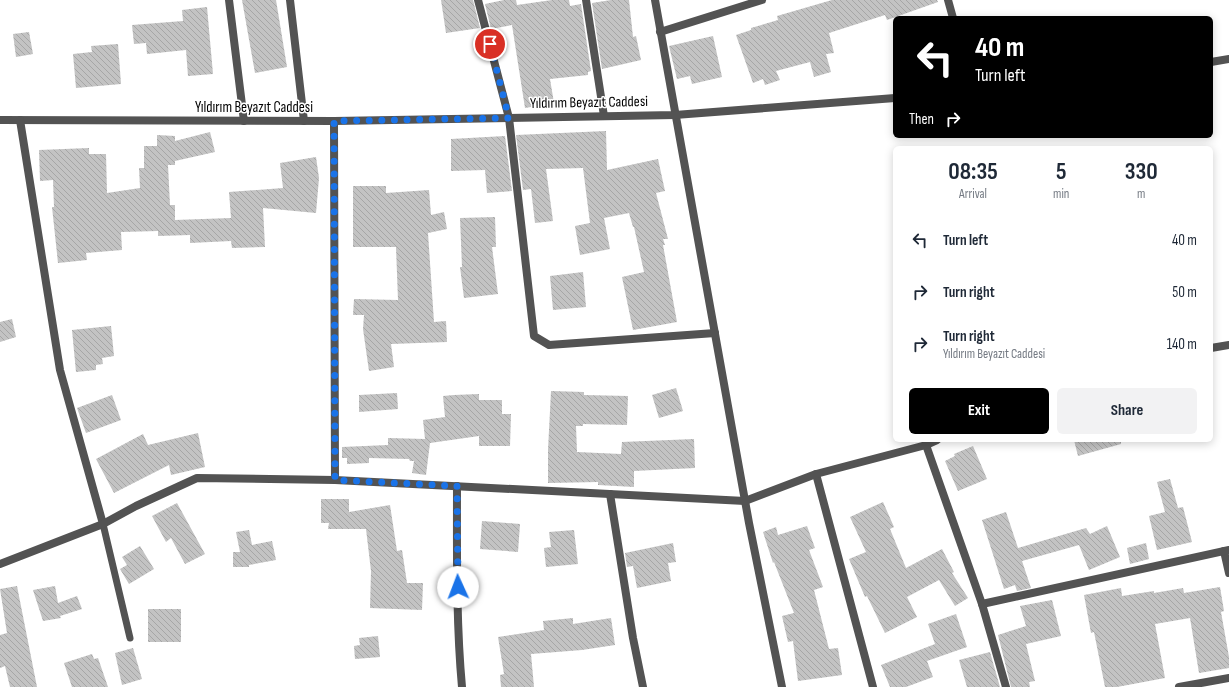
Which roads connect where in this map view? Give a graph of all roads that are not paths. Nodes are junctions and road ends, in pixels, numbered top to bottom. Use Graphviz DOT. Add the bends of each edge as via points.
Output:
graph roads {
  1 [pos="229,0"];
  2 [pos="290,0"];
  3 [pos="478,0"];
  4 [pos="586,0"];
  5 [pos="655,0"];
  6 [pos="762,0"];
  7 [pos="948,0"];
  8 [pos="952,16"];
  9 [pos="660,32"];
  10 [pos="1229,59"];
  11 [pos="1213,62"];
  12 [pos="893,98"];
  13 [pos="676,115"];
  14 [pos="604,116"];
  15 [pos="509,118"];
  16 [pos="0,120"];
  17 [pos="20,120"];
  18 [pos="244,121"];
  19 [pos="304,121"];
  20 [pos="334,121"];
  21 [pos="715,333"];
  22 [pos="1229,345"];
  23 [pos="1213,348"];
  24 [pos="932,442"];
  25 [pos="926,444"];
  26 [pos="816,474"];
  27 [pos="335,480"];
  28 [pos="457,486"];
  29 [pos="610,494"];
  30 [pos="745,501"];
  31 [pos="103,524"];
  32 [pos="1226,551"];
  33 [pos="0,564"];
  34 [pos="1229,574"];
  35 [pos="982,604"];
  36 [pos="130,638"];
  37 [pos="1229,678"];
  38 [pos="462,687"];
  39 [pos="644,687"];
  40 [pos="782,687"];
  41 [pos="873,687"];
  42 [pos="1006,687"];
  43 [pos="1179,687"];
  1 -- 18 [label="street"];
  2 -- 19 [label="street"];
  3 -- 15 [label="street"];
  4 -- 14 [label="street"];
  5 -- 9 [label="street"];
  6 -- 9 [label="street"];
  7 -- 8 [label="street"];
  9 -- 13 [label="street"];
  10 -- 11 [label="street"];
  12 -- 13 [label="street, Yıldırım Beyazıt Caddesi"];
  13 -- 14 [label="street, Yıldırım Beyazıt Caddesi"];
  13 -- 21 [label="street"];
  14 -- 15 [label="street, Yıldırım Beyazıt Caddesi"];
  15 -- 20 [label="street, Yıldırım Beyazıt Caddesi"];
  15 -- 21 [label="street" via="534,336 549,345"];
  16 -- 17 [label="street, Yıldırım Beyazıt Caddesi"];
  17 -- 18 [label="street, Yıldırım Beyazıt Caddesi"];
  17 -- 31 [label="street" via="60,370"];
  18 -- 19 [label="street, Yıldırım Beyazıt Caddesi"];
  19 -- 20 [label="street, Yıldırım Beyazıt Caddesi"];
  20 -- 27 [label="street"];
  21 -- 30 [label="street"];
  22 -- 23 [label="street"];
  24 -- 25 [label="street"];
  25 -- 26 [label="street"];
  25 -- 35 [label="street"];
  26 -- 30 [label="street"];
  26 -- 41 [label="street"];
  27 -- 28 [label="street"];
  27 -- 31 [label="street" via="197,478"];
  28 -- 29 [label="street"];
  28 -- 38 [label="street"];
  29 -- 30 [label="street"];
  29 -- 39 [label="street" via="633,638"];
  30 -- 40 [label="street"];
  31 -- 33 [label="street"];
  31 -- 36 [label="lane"];
  32 -- 34 [label="street"];
  32 -- 35 [label="street"];
  35 -- 42 [label="street"];
  37 -- 43 [label="street"];
}
